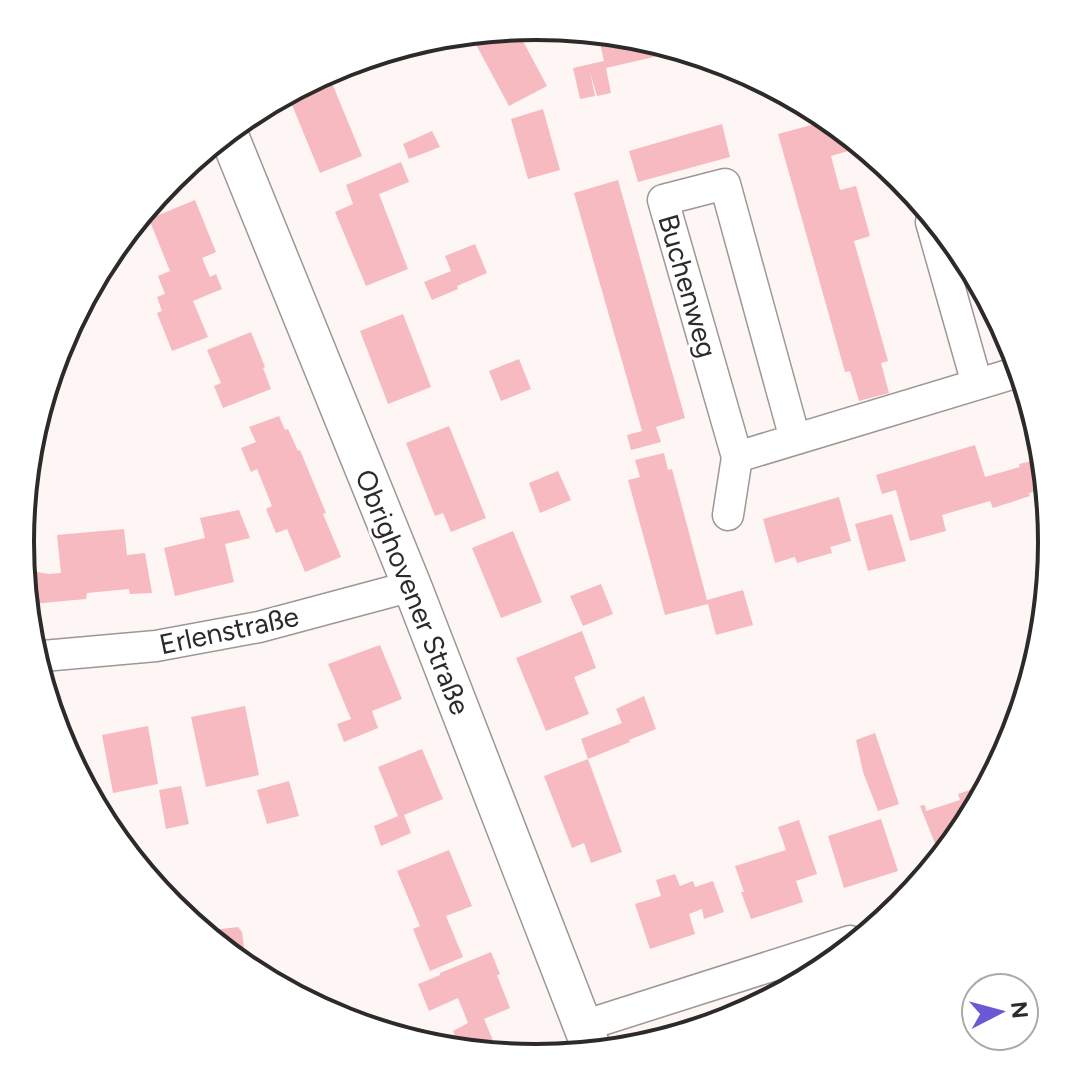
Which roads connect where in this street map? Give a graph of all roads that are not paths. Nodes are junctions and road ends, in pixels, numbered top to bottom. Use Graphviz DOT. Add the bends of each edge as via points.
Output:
graph roads {
  1 [pos="232,143"];
  2 [pos="936,238"];
  3 [pos="1009,375"];
  4 [pos="977,384"];
  5 [pos="795,439"];
  6 [pos="737,457"];
  7 [pos="728,515"];
  8 [pos="412,586"];
  9 [pos="47,656"];
  10 [pos="830,948"];
  11 [pos="587,1037"];
  1 -- 8 [label="street, Obrighovener Straße"];
  2 -- 4 [label="street"];
  3 -- 4 [label="street"];
  4 -- 5 [label="street"];
  5 -- 6 [label="street"];
  5 -- 6 [label="street, Buchenweg" via="725,184 663,200"];
  6 -- 7 [label="street, Buchenweg"];
  8 -- 9 [label="street, Erlenstraße" via="229,633"];
  8 -- 11 [label="street, Obrighovener Straße"];
  10 -- 11 [label="street"];
}
